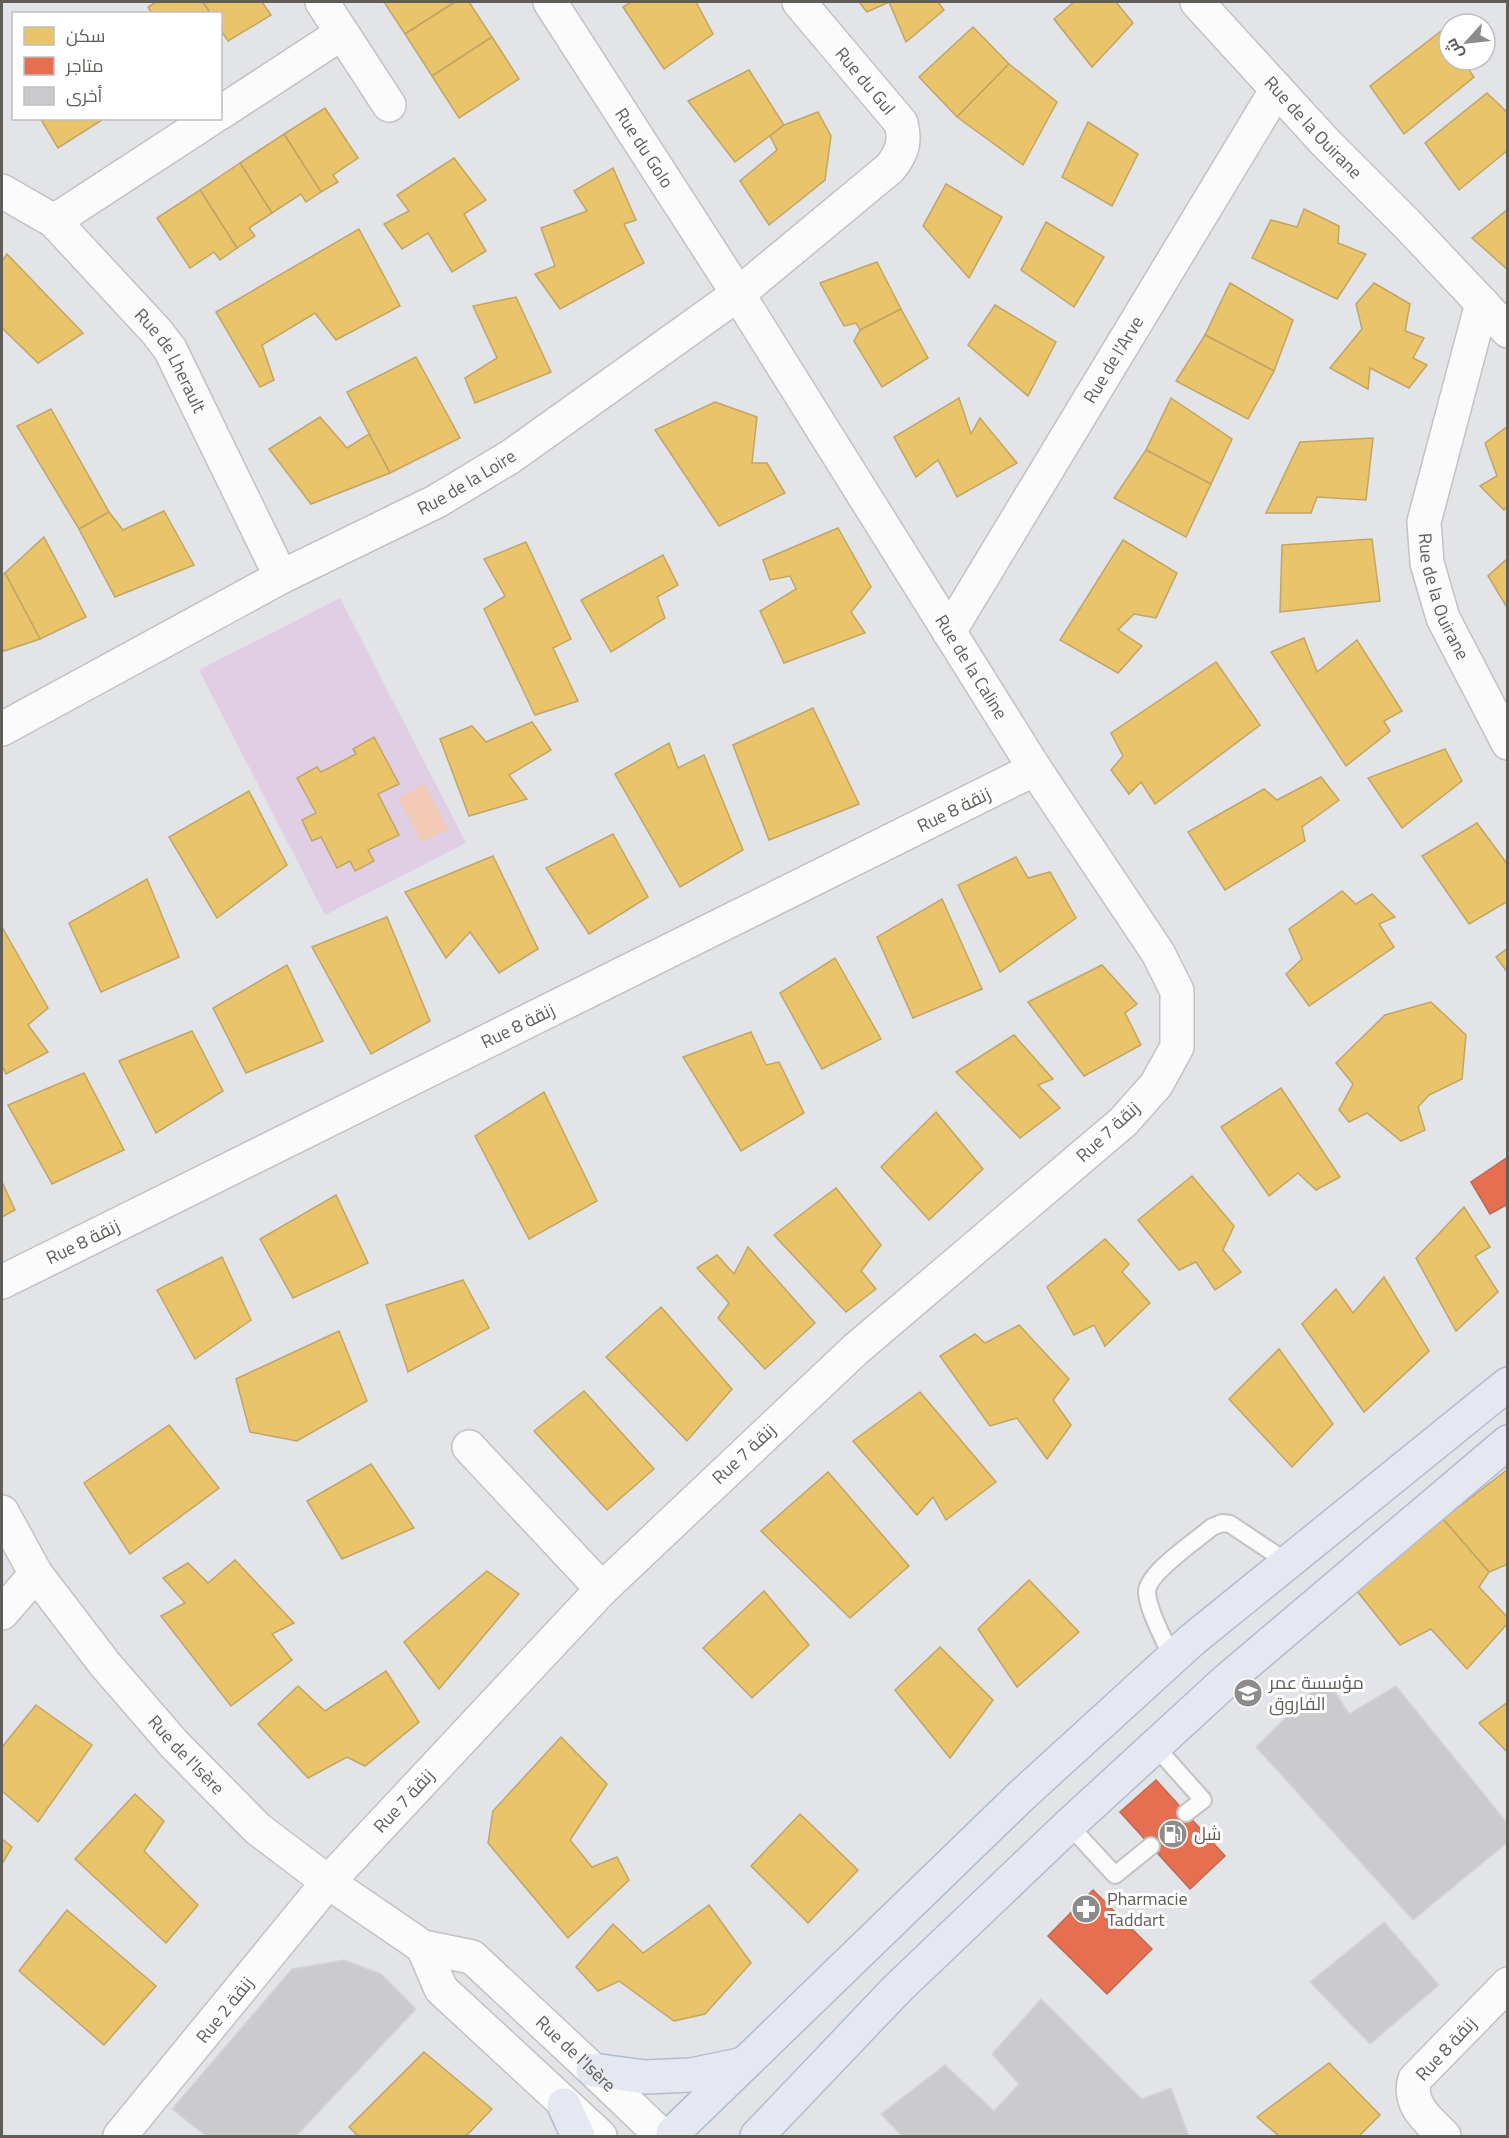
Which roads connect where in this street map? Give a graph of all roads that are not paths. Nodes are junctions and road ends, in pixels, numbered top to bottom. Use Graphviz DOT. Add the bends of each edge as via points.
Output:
graph roads {
  1 [pos="322,2"];
  2 [pos="550,2"];
  3 [pos="799,2"];
  4 [pos="1197,2"];
  5 [pos="342,33"];
  6 [pos="1277,89"];
  7 [pos="389,105"];
  8 [pos="222,112"];
  9 [pos="209,120"];
  10 [pos="890,168"];
  11 [pos="2,191"];
  12 [pos="54,221"];
  13 [pos="738,294"];
  14 [pos="1482,303"];
  15 [pos="1508,331"];
  16 [pos="281,577"];
  17 [pos="949,632"];
  18 [pos="2,729"];
  19 [pos="1508,743"];
  20 [pos="1035,769"];
  21 [pos="1177,1047"];
  22 [pos="2,1282"];
  23 [pos="1508,1384"];
  24 [pos="1508,1442"];
  25 [pos="469,1447"];
  26 [pos="2,1512"];
  27 [pos="1287,1562"];
  28 [pos="36,1574"];
  29 [pos="602,1589"];
  30 [pos="2,1613"];
  31 [pos="1172,1657"];
  32 [pos="1155,1746"];
  33 [pos="1186,1813"];
  34 [pos="1069,1825"];
  35 [pos="1151,1846"];
  36 [pos="328,1882"];
  37 [pos="423,1947"];
  38 [pos="1508,1984"];
  39 [pos="744,2064"];
  40 [pos="593,2070"];
  41 [pos="786,2104"];
  42 [pos="564,2105"];
  43 [pos="1436,2128"];
  44 [pos="667,2135"];
  45 [pos="120,2136"];
  46 [pos="578,2136"];
  47 [pos="600,2136"];
  48 [pos="706,2136"];
  49 [pos="757,2136"];
  50 [pos="784,2136"];
  1 -- 5 [label="street"];
  2 -- 13 [label="street, Rue du Golo"];
  3 -- 10 [label="street, Rue du Gul" via="900,123 903,146"];
  4 -- 6 [label="street, Rue de la Ouirane"];
  5 -- 7 [label="street"];
  5 -- 8 [label="street"];
  6 -- 14 [label="street, Rue de la Ouirane"];
  6 -- 17 [label="street, Rue de l'Arve"];
  9 -- 12 [label="street"];
  10 -- 13 [label="street, Rue de la Loire"];
  11 -- 12 [label="street, Rue de Lherault"];
  12 -- 16 [label="street, Rue de Lherault" via="170,349"];
  13 -- 16 [label="street, Rue de la Loire" via="510,458 437,501"];
  13 -- 17 [label="street, Rue de la Caline"];
  14 -- 15 [label="street, Rue de la Ouirane"];
  14 -- 19 [label="street, Rue de la Ouirane" via="1424,522 1427,563 1443,618"];
  16 -- 18 [label="street, Rue de la Loire"];
  17 -- 20 [label="street, Rue de la Caline"];
  20 -- 21 [label="street, Rue de la Caline" via="1158,953 1177,991"];
  20 -- 22 [label="street, Rue 8 زنقة"];
  21 -- 29 [label="street, Rue 7 زنقة" via="1156,1085 1123,1122 856,1349"];
  23 -- 27 [label="main road"];
  24 -- 32 [label="main road" via="1227,1680"];
  25 -- 29 [label="street"];
  26 -- 28 [label="street, Rue de l'Isère"];
  27 -- 31 [label="main road"];
  27 -- 31 [label="lane" via="1230,1524 1222,1523 1155,1574 1147,1593"];
  28 -- 30 [label="street"];
  28 -- 36 [label="street, Rue de l'Isère" via="174,1744 258,1828"];
  29 -- 36 [label="street, Rue 7 زنقة"];
  31 -- 39 [label="main road" via="1020,1796"];
  32 -- 33 [label="lane" via="1203,1800"];
  32 -- 34 [label="main road"];
  34 -- 35 [label="lane" via="1115,1875"];
  34 -- 41 [label="main road" via="897,1989"];
  36 -- 37 [label="street, Rue de l'Isère"];
  36 -- 45 [label="street, Rue 2 زنقة"];
  37 -- 40 [label="street, Rue de l'Isère" via="472,1957"];
  37 -- 42 [label="street" via="441,1989"];
  38 -- 43 [label="street, Rue 8 زنقة" via="1415,2079 1414,2099"];
  39 -- 40 [label="main road" via="691,2075 645,2077"];
  39 -- 44 [label="main road"];
  40 -- 44 [label="street, Rue de l'Isère"];
  41 -- 49 [label="main road"];
  41 -- 50 [label="main road"];
  42 -- 46 [label="main road"];
  42 -- 47 [label="street"];
  44 -- 48 [label="main road" via="691,2132"];
}
